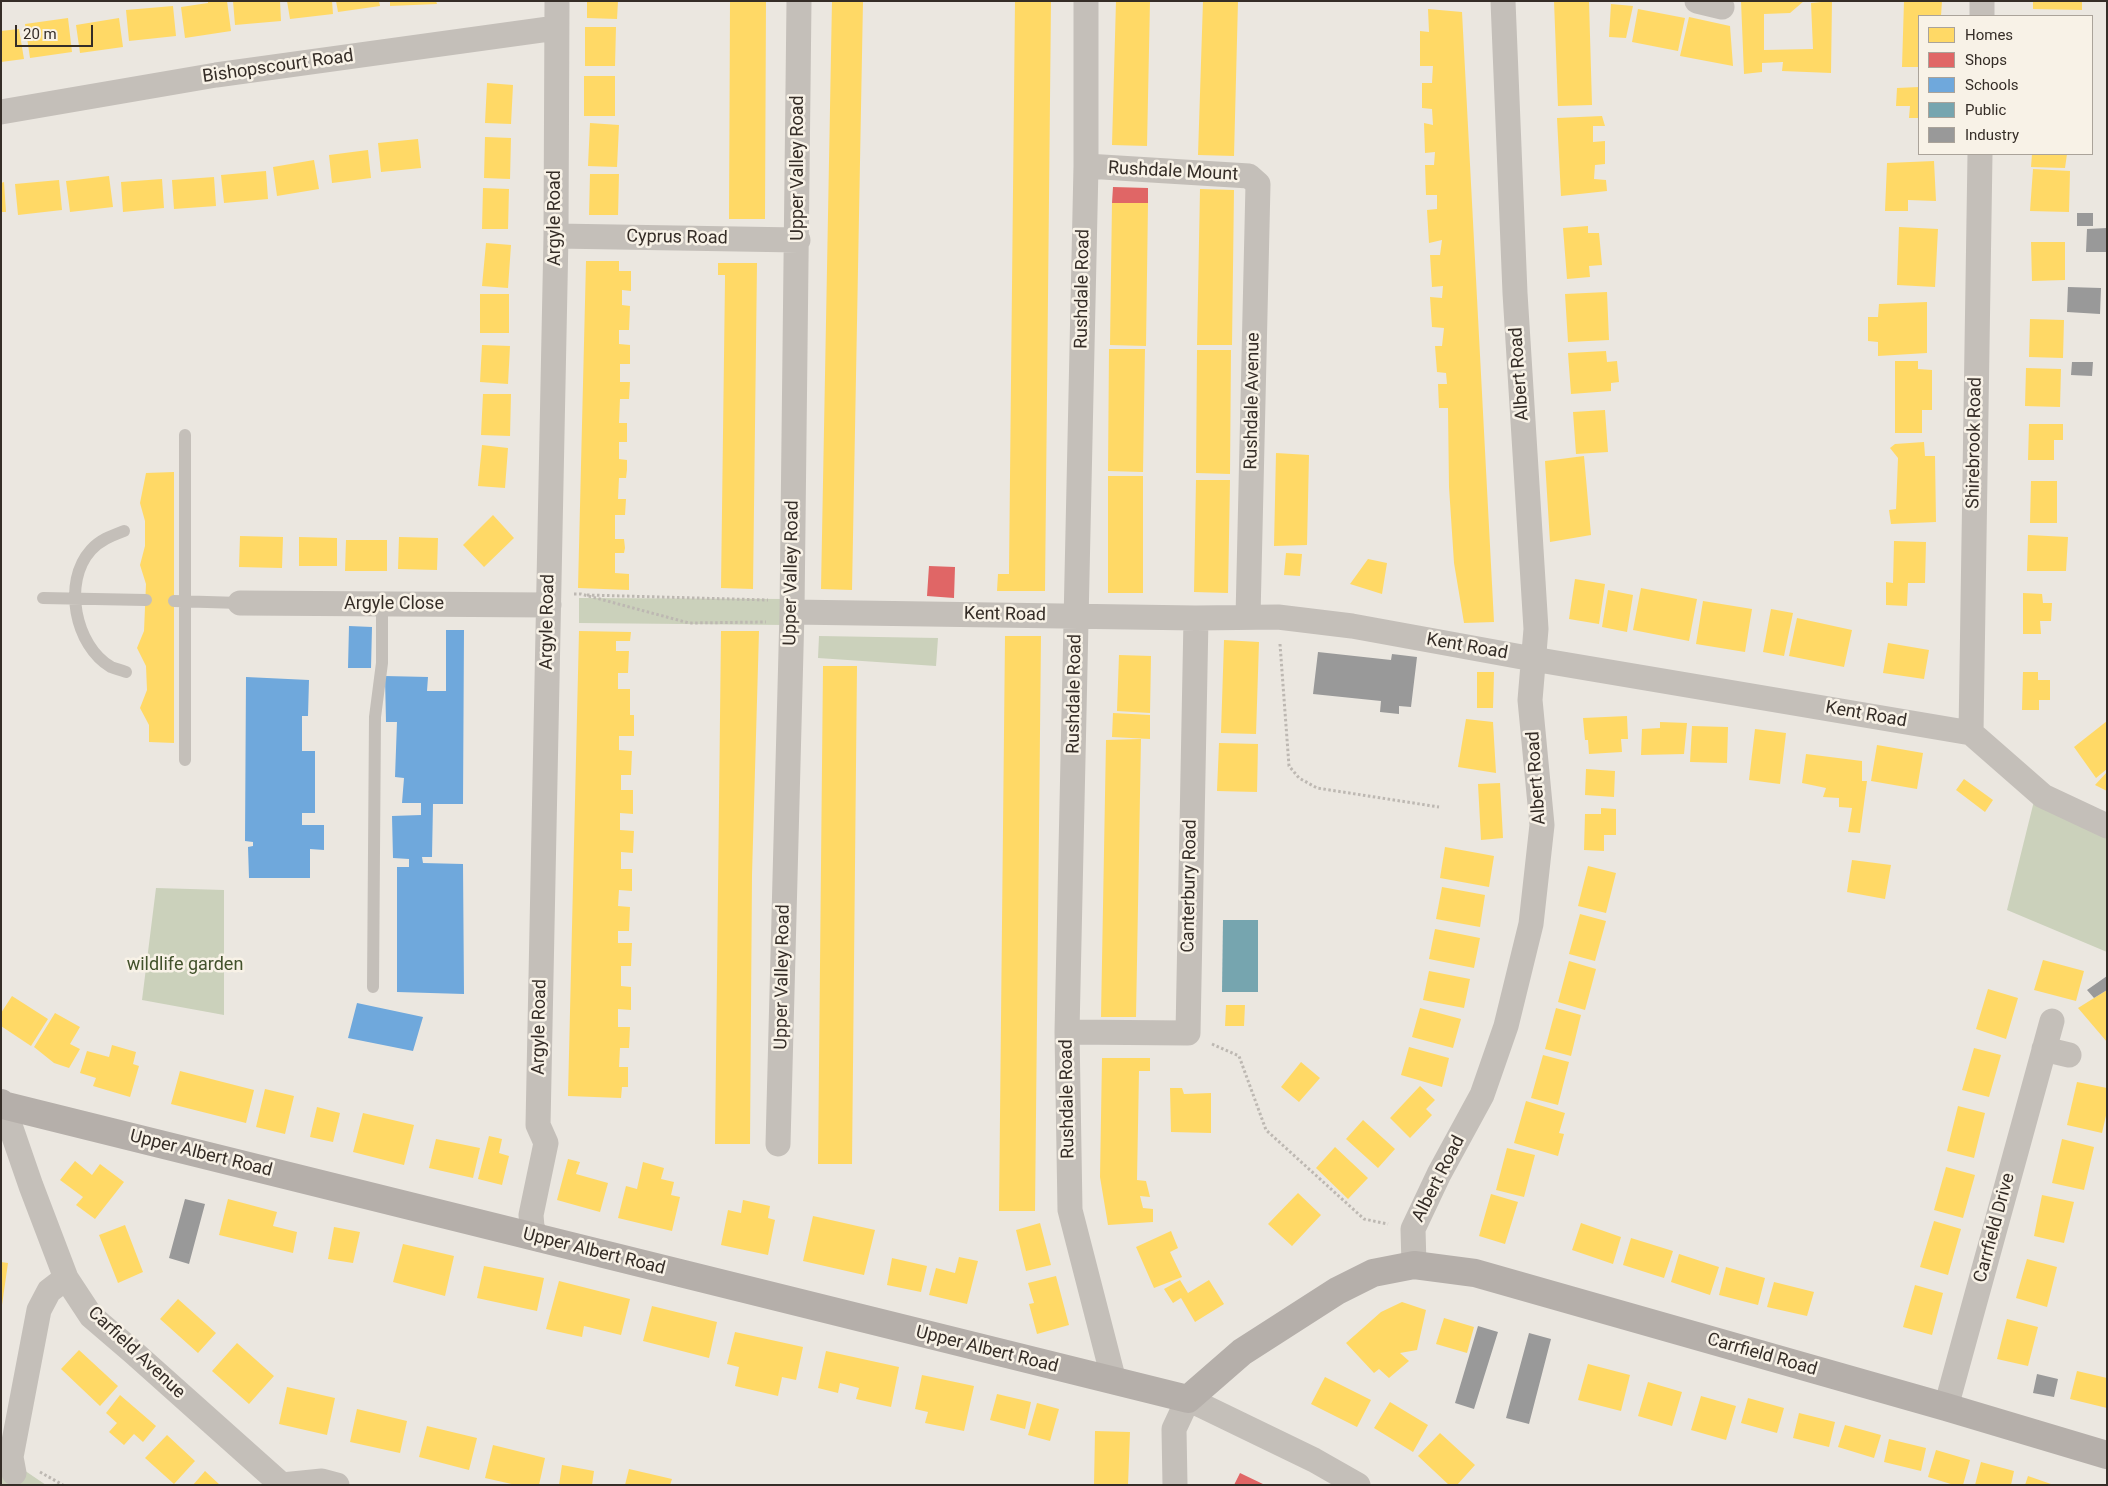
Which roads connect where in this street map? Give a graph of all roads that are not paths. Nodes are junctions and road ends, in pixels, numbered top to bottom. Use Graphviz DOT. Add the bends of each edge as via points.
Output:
graph roads {
  1 [pos="557,1"];
  2 [pos="800,1"];
  3 [pos="1086,1"];
  4 [pos="1503,1"];
  5 [pos="1697,1"];
  6 [pos="1982,1"];
  7 [pos="1722,8"];
  8 [pos="1982,15"];
  9 [pos="556,28"];
  10 [pos="1,112"];
  11 [pos="1980,155"];
  12 [pos="1086,166"];
  13 [pos="1258,184"];
  14 [pos="556,236"];
  15 [pos="798,240"];
  16 [pos="185,435"];
  17 [pos="124,531"];
  18 [pos="43,598"];
  19 [pos="74,598"];
  20 [pos="146,600"];
  21 [pos="549,600"];
  22 [pos="180,601"];
  23 [pos="240,603"];
  24 [pos="382,604"];
  25 [pos="792,612"];
  26 [pos="1077,616"];
  27 [pos="1248,617"];
  28 [pos="1196,618"];
  29 [pos="1533,659"];
  30 [pos="126,672"];
  31 [pos="1971,733"];
  32 [pos="185,760"];
  33 [pos="2107,826"];
  34 [pos="373,987"];
  35 [pos="2052,1021"];
  36 [pos="1067,1032"];
  37 [pos="2044,1049"];
  38 [pos="2070,1055"];
  39 [pos="2,1105"];
  40 [pos="778,1144"];
  41 [pos="538,1239"];
  42 [pos="1414,1265"];
  43 [pos="66,1278"];
  44 [pos="1114,1381"];
  45 [pos="1188,1399"];
  46 [pos="1946,1407"];
  47 [pos="2107,1455"];
  48 [pos="9,1461"];
  49 [pos="282,1485"];
  50 [pos="337,1485"];
  51 [pos="1175,1485"];
  52 [pos="1358,1485"];
  1 -- 9 [label="street, Argyle Road"];
  2 -- 15 [label="street, Upper Valley Road"];
  3 -- 12 [label="street, Rushdale Road"];
  4 -- 29 [label="street, Albert Road" via="1515,293 1536,629"];
  5 -- 7 [label="street"];
  6 -- 8 [label="street"];
  9 -- 10 [label="street, Bishopscourt Road" via="216,75"];
  9 -- 14 [label="street, Argyle Road"];
  11 -- 31 [label="street, Shirebrook Road"];
  12 -- 13 [label="street, Rushdale Mount" via="1249,176"];
  12 -- 26 [label="street, Rushdale Road"];
  13 -- 27 [label="street, Rushdale Avenue"];
  14 -- 15 [label="street, Cyprus Road"];
  14 -- 21 [label="street, Argyle Road"];
  15 -- 25 [label="street, Upper Valley Road"];
  16 -- 22 [label="lane"];
  17 -- 19 [label="lane" via="106,537 90,551 78,573"];
  18 -- 19 [label="lane"];
  19 -- 20 [label="lane"];
  19 -- 30 [label="lane" via="83,632 95,652 111,667"];
  21 -- 24 [label="street, Argyle Close"];
  21 -- 41 [label="street, Argyle Road" via="538,1125 546,1143 531,1215"];
  22 -- 23 [label="lane"];
  22 -- 32 [label="lane"];
  23 -- 24 [label="street, Argyle Close"];
  24 -- 34 [label="lane" via="382,663 376,717"];
  25 -- 26 [label="street, Kent Road"];
  25 -- 40 [label="street, Upper Valley Road"];
  26 -- 28 [label="street, Kent Road"];
  26 -- 36 [label="street, Rushdale Road"];
  27 -- 28 [label="street, Kent Road"];
  27 -- 29 [label="street, Kent Road" via="1278,617 1352,626"];
  28 -- 36 [label="street, Canterbury Road" via="1188,1034"];
  29 -- 31 [label="street, Kent Road"];
  29 -- 42 [label="street, Albert Road" via="1530,700 1542,825 1531,924 1506,1026 1482,1095 1439,1174 1414,1229"];
  31 -- 33 [label="street" via="2043,796"];
  35 -- 37 [label="street, Carrfield Drive"];
  36 -- 44 [label="street, Rushdale Road" via="1070,1210"];
  37 -- 38 [label="street"];
  37 -- 46 [label="street, Carrfield Drive"];
  39 -- 41 [label="street, Upper Albert Road"];
  39 -- 43 [label="street, Carfield Avenue"];
  41 -- 44 [label="street, Upper Albert Road"];
  42 -- 45 [label="street" via="1373,1273 1337,1291 1242,1352"];
  42 -- 46 [label="street, Carrfield Road" via="1475,1273"];
  43 -- 48 [label="street" via="49,1291 39,1310"];
  43 -- 49 [label="street, Carfield Avenue" via="91,1316"];
  44 -- 45 [label="street, Upper Albert Road"];
  45 -- 51 [label="street" via="1174,1429"];
  45 -- 52 [label="street"];
  46 -- 47 [label="street, Carrfield Road"];
  49 -- 50 [label="street" via="322,1481"];
}
